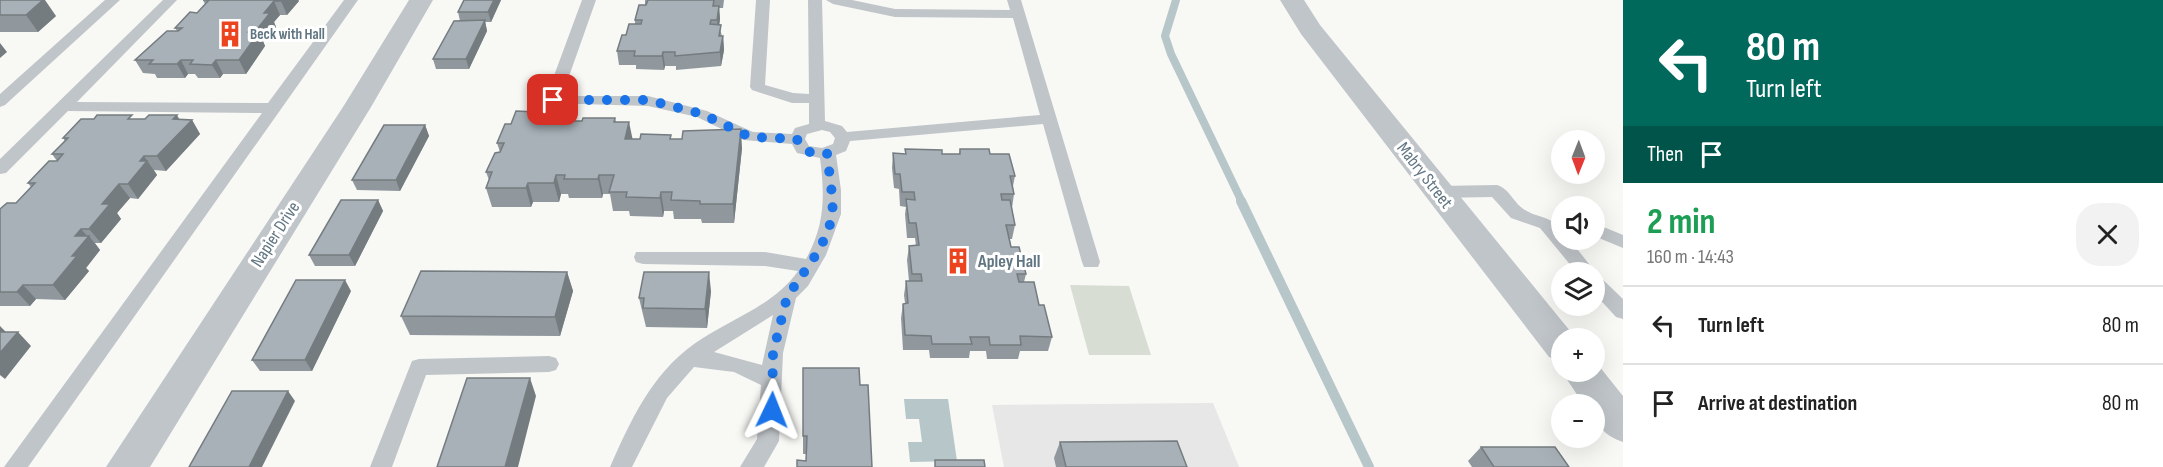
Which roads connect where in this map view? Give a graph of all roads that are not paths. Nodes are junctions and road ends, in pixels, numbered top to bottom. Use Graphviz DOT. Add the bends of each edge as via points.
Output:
graph roads {
  1 [pos="113,0"];
  2 [pos="171,0"];
  3 [pos="351,0"];
  4 [pos="421,0"];
  5 [pos="589,0"];
  6 [pos="763,0"];
  7 [pos="815,0"];
  8 [pos="833,0"];
  9 [pos="1292,0"];
  10 [pos="1016,7"];
  11 [pos="817,99"];
  12 [pos="0,102"];
  13 [pos="64,106"];
  14 [pos="273,108"];
  15 [pos="1050,119"];
  16 [pos="817,125"];
  17 [pos="843,137"];
  18 [pos="797,139"];
  19 [pos="827,153"];
  20 [pos="0,169"];
  21 [pos="1439,192"];
  22 [pos="1551,224"];
  23 [pos="1605,234"];
  24 [pos="1623,243"];
  25 [pos="643,257"];
  26 [pos="1091,262"];
  27 [pos="810,266"];
  28 [pos="1605,292"];
  29 [pos="787,297"];
  30 [pos="1623,312"];
  31 [pos="1551,333"];
  32 [pos="692,358"];
  33 [pos="549,364"];
  34 [pos="773,382"];
  35 [pos="1589,382"];
  36 [pos="1620,419"];
  37 [pos="15,467"];
  38 [pos="127,467"];
  39 [pos="381,467"];
  40 [pos="621,467"];
  41 [pos="751,467"];
  1 -- 12 [label="lane"];
  2 -- 13 [label="lane"];
  3 -- 14 [label="lane"];
  4 -- 38 [label="street, Napier Drive"];
  5 -- 18 [label="lane" via="553,100 648,100 702,114 750,137"];
  6 -- 11 [label="lane" via="757,87 792,98"];
  7 -- 11 [label="lane"];
  8 -- 10 [label="lane" via="895,13"];
  9 -- 21 [label="street, Mabry Street" via="1310,29"];
  10 -- 15 [label="lane"];
  11 -- 16 [label="lane"];
  13 -- 14 [label="lane"];
  13 -- 20 [label="lane"];
  14 -- 37 [label="lane"];
  15 -- 17 [label="lane"];
  15 -- 26 [label="lane"];
  16 -- 17 [label="lane" via="836,129"];
  16 -- 18 [label="lane" via="801,131"];
  17 -- 19 [label="lane" via="840,147"];
  18 -- 19 [label="lane" via="809,152"];
  19 -- 27 [label="lane" via="833,203 831,222"];
  21 -- 22 [label="lane" via="1497,191 1516,214"];
  21 -- 31 [label="street, Mabry Street"];
  23 -- 24 [label="lane"];
  25 -- 27 [label="lane" via="765,259"];
  27 -- 29 [label="lane"];
  28 -- 30 [label="lane"];
  29 -- 32 [label="lane" via="717,336"];
  29 -- 34 [label="lane" via="773,353"];
  32 -- 34 [label="lane" via="739,363"];
  32 -- 40 [label="lane" via="674,374"];
  33 -- 39 [label="lane" via="419,367"];
  34 -- 41 [label="lane" via="768,441"];
  35 -- 36 [label="street"];
}
